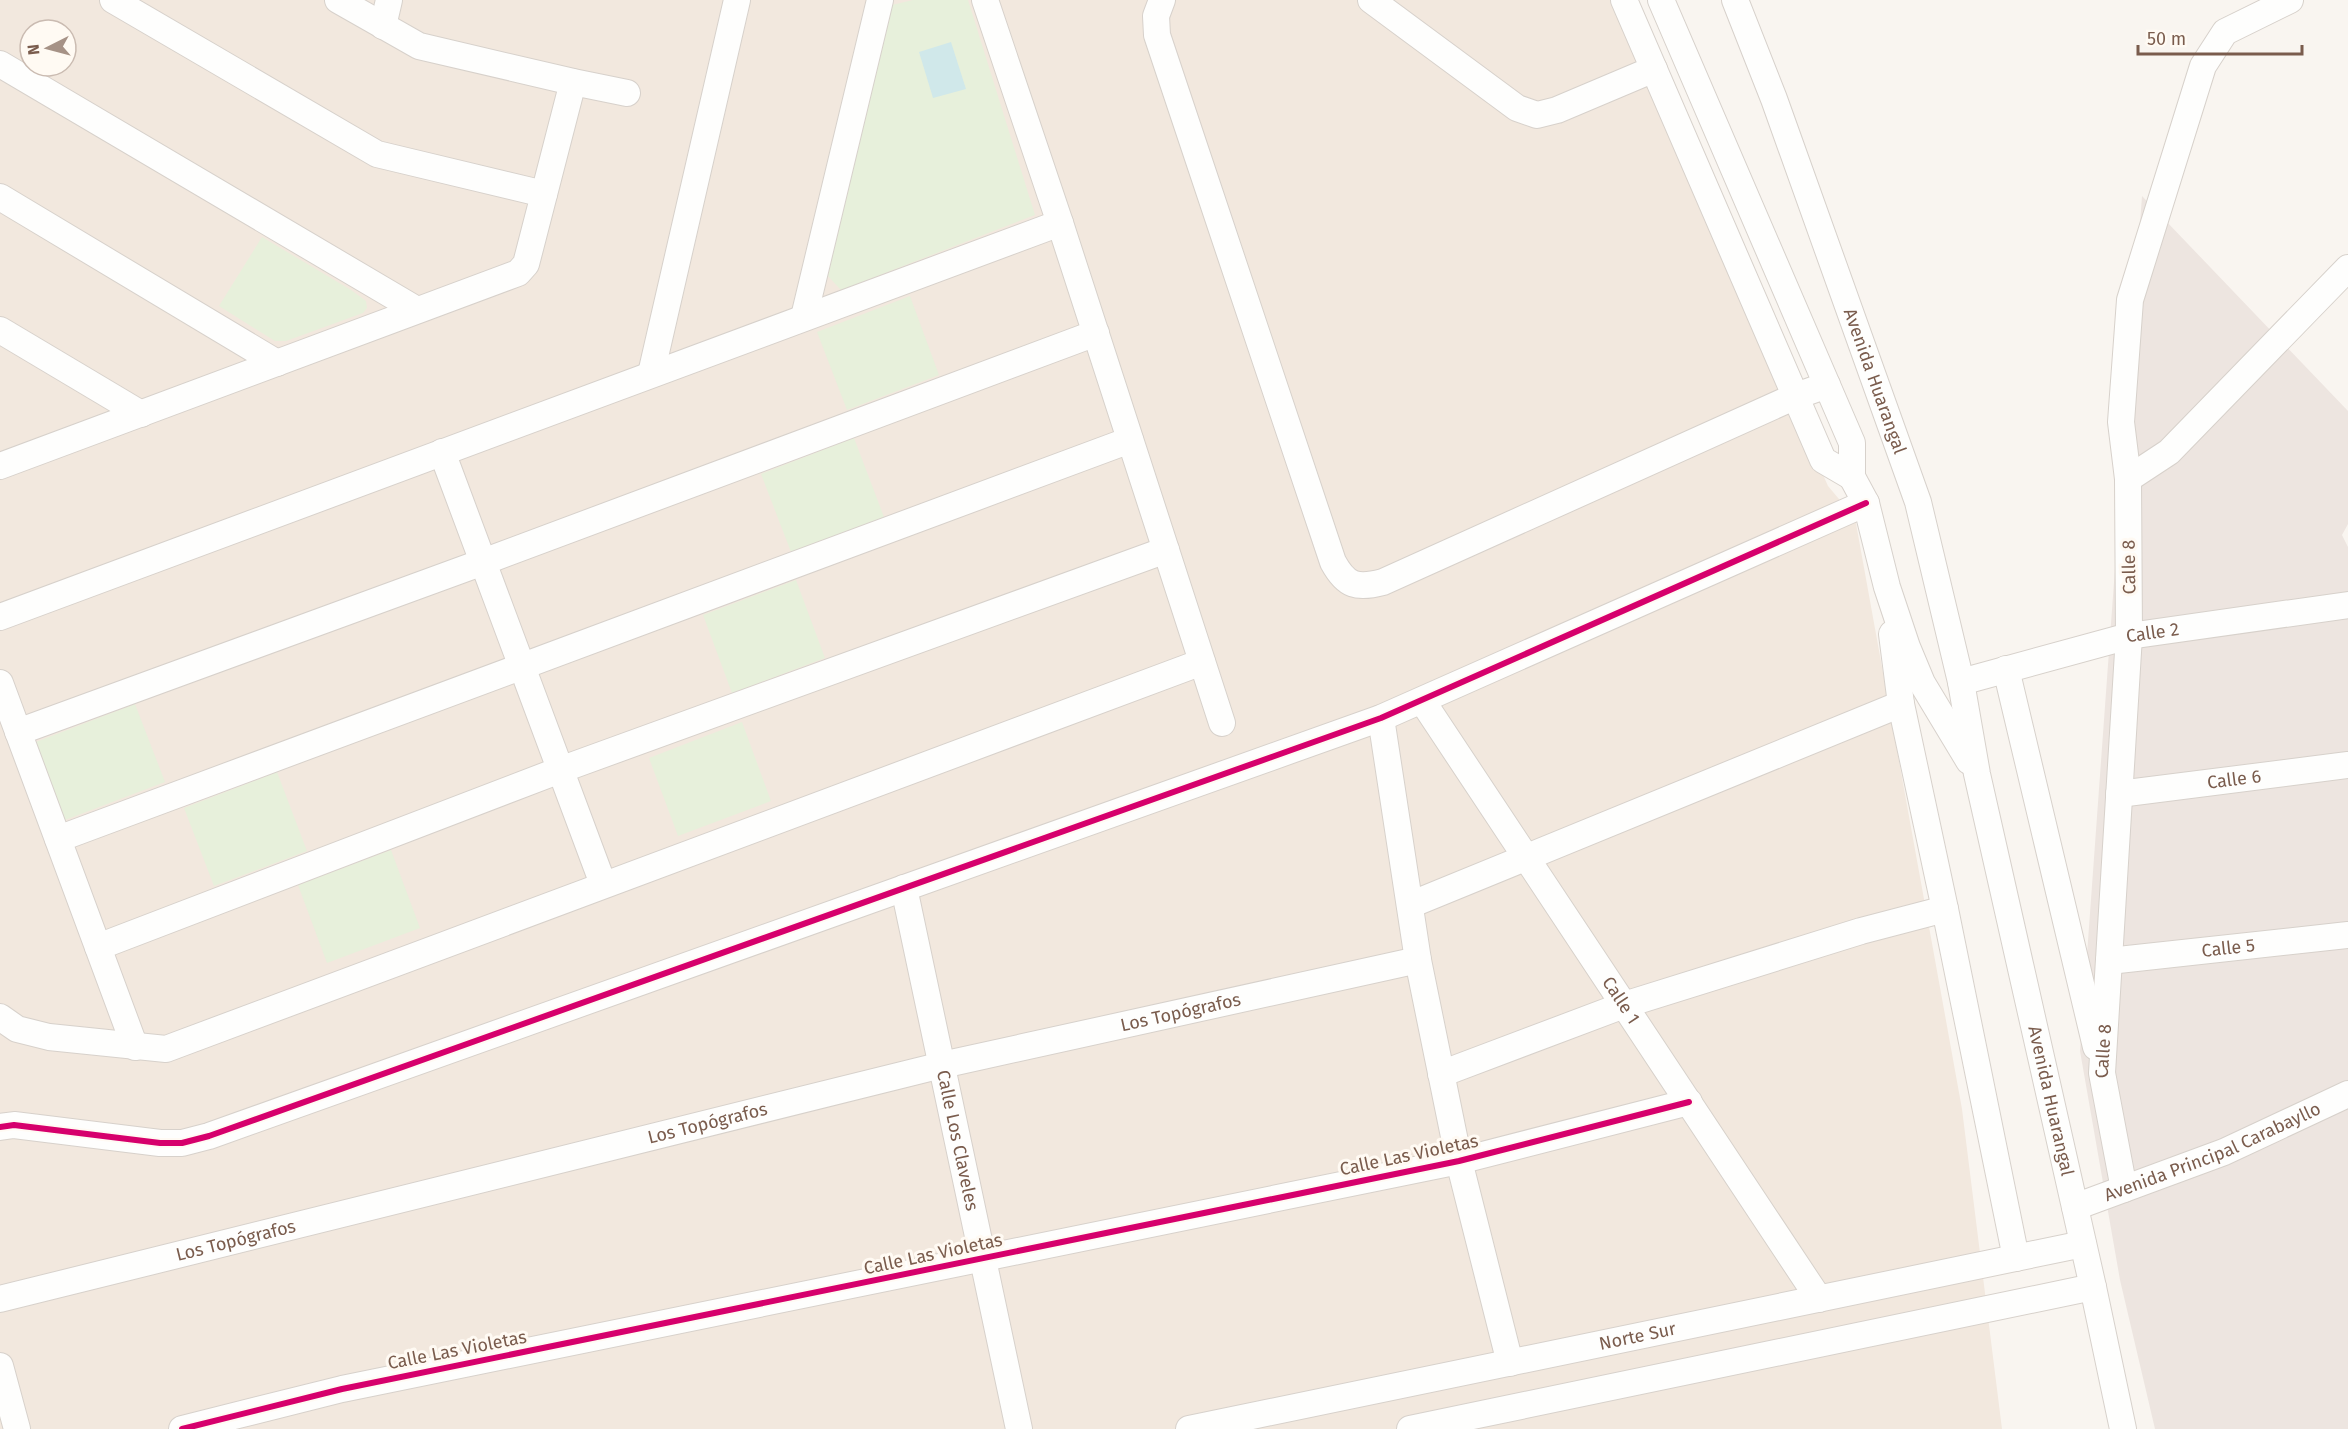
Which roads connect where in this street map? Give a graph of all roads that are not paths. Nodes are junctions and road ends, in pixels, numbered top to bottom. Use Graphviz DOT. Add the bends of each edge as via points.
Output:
graph roads {
  1 [pos="113,0"];
  2 [pos="338,0"];
  3 [pos="389,0"];
  4 [pos="737,0"];
  5 [pos="880,0"];
  6 [pos="985,0"];
  7 [pos="1162,0"];
  8 [pos="1371,0"];
  9 [pos="1624,0"];
  10 [pos="1661,0"];
  11 [pos="1735,0"];
  12 [pos="2290,0"];
  13 [pos="383,26"];
  14 [pos="0,64"];
  15 [pos="1654,69"];
  16 [pos="573,82"];
  17 [pos="627,93"];
  18 [pos="544,194"];
  19 [pos="0,197"];
  20 [pos="1060,223"];
  21 [pos="2348,268"];
  22 [pos="417,310"];
  23 [pos="804,317"];
  24 [pos="0,330"];
  25 [pos="1096,333"];
  26 [pos="278,363"];
  27 [pos="651,374"];
  28 [pos="1827,385"];
  29 [pos="1796,396"];
  30 [pos="141,414"];
  31 [pos="1130,440"];
  32 [pos="442,452"];
  33 [pos="2,463"];
  34 [pos="1852,477"];
  35 [pos="2128,479"];
  36 [pos="1866,503"];
  37 [pos="1166,550"];
  38 [pos="483,562"];
  39 [pos="1887,587"];
  40 [pos="2348,605"];
  41 [pos="0,617"];
  42 [pos="2129,636"];
  43 [pos="1202,662"];
  44 [pos="521,666"];
  45 [pos="2006,669"];
  46 [pos="1961,682"];
  47 [pos="0,683"];
  48 [pos="1423,702"];
  49 [pos="1901,704"];
  50 [pos="1381,718"];
  51 [pos="1222,723"];
  52 [pos="18,732"];
  53 [pos="2348,765"];
  54 [pos="561,770"];
  55 [pos="1977,774"];
  56 [pos="2119,794"];
  57 [pos="58,839"];
  58 [pos="1525,856"];
  59 [pos="603,884"];
  60 [pos="904,888"];
  61 [pos="1410,905"];
  62 [pos="1946,909"];
  63 [pos="2348,934"];
  64 [pos="98,947"];
  65 [pos="1418,960"];
  66 [pos="2109,961"];
  67 [pos="1624,1005"];
  68 [pos="0,1017"];
  69 [pos="135,1047"];
  70 [pos="942,1065"];
  71 [pos="2102,1073"];
  72 [pos="1441,1074"];
  73 [pos="2348,1094"];
  74 [pos="1689,1102"];
  75 [pos="0,1127"];
  76 [pos="1459,1161"];
  77 [pos="2124,1189"];
  78 [pos="2075,1208"];
  79 [pos="2083,1244"];
  80 [pos="2016,1258"];
  81 [pos="983,1259"];
  82 [pos="2093,1287"];
  83 [pos="0,1299"];
  84 [pos="1819,1299"];
  85 [pos="1510,1363"];
  86 [pos="0,1366"];
  87 [pos="17,1429"];
  88 [pos="182,1429"];
  89 [pos="1019,1429"];
  90 [pos="1189,1429"];
  91 [pos="1410,1429"];
  92 [pos="2122,1429"];
  1 -- 18 [label="street" via="377,154"];
  2 -- 13 [label="street"];
  3 -- 13 [label="street"];
  4 -- 27 [label="street"];
  5 -- 23 [label="street"];
  6 -- 20 [label="street"];
  7 -- 29 [label="street" via="1156,16 1157,36 1333,561 1341,576 1353,584 1383,582"];
  8 -- 15 [label="street" via="1517,108 1537,115"];
  9 -- 15 [label="street"];
  10 -- 28 [label="street, Avenida Huarangal"];
  11 -- 46 [label="street, Avenida Huarangal" via="1918,502"];
  12 -- 35 [label="street, Calle 8" via="2225,32 2203,66 2130,300 2121,422"];
  13 -- 16 [label="street" via="419,46"];
  14 -- 22 [label="street"];
  15 -- 29 [label="street"];
  16 -- 17 [label="street"];
  16 -- 18 [label="street"];
  18 -- 22 [label="street" via="526,264 518,273"];
  19 -- 26 [label="street"];
  20 -- 23 [label="street"];
  20 -- 25 [label="street"];
  21 -- 35 [label="street" via="2169,452"];
  22 -- 26 [label="street"];
  23 -- 27 [label="street"];
  24 -- 30 [label="street"];
  25 -- 31 [label="street"];
  25 -- 38 [label="street"];
  26 -- 30 [label="street"];
  27 -- 32 [label="street"];
  28 -- 29 [label="street"];
  28 -- 34 [label="street, Avenida Huarangal" via="1852,443"];
  29 -- 34 [label="street" via="1823,460"];
  30 -- 33 [label="street"];
  31 -- 37 [label="street"];
  31 -- 44 [label="street"];
  32 -- 38 [label="street"];
  32 -- 41 [label="street"];
  34 -- 36 [label="street, Avenida Huarangal"];
  35 -- 42 [label="street, Calle 8"];
  36 -- 39 [label="street, Avenida Huarangal"];
  36 -- 48 [label="street"];
  37 -- 43 [label="street"];
  37 -- 54 [label="street"];
  38 -- 44 [label="street"];
  38 -- 52 [label="street"];
  39 -- 49 [label="street"];
  39 -- 55 [label="street, Avenida Huarangal" via="1922,683"];
  40 -- 42 [label="street, Calle 2"];
  42 -- 45 [label="street, Calle 2"];
  42 -- 56 [label="street, Calle 8"];
  43 -- 51 [label="street"];
  43 -- 59 [label="street"];
  44 -- 54 [label="street"];
  44 -- 57 [label="street"];
  45 -- 46 [label="street, Calle 2"];
  45 -- 71 [label="street"];
  46 -- 55 [label="street, Avenida Huarangal"];
  47 -- 52 [label="street"];
  48 -- 50 [label="street"];
  48 -- 58 [label="street, Calle 1"];
  49 -- 58 [label="street"];
  49 -- 62 [label="street"];
  50 -- 60 [label="street"];
  50 -- 61 [label="street, Calle Las Violetas"];
  52 -- 57 [label="street"];
  53 -- 56 [label="street, Calle 6"];
  54 -- 59 [label="street"];
  54 -- 64 [label="street"];
  55 -- 78 [label="street, Avenida Huarangal"];
  56 -- 66 [label="street, Calle 8"];
  57 -- 64 [label="street"];
  58 -- 61 [label="street"];
  58 -- 67 [label="street, Calle 1"];
  59 -- 69 [label="street" via="166,1049"];
  60 -- 70 [label="street, Calle Los Claveles"];
  60 -- 75 [label="street" via="182,1143 14,1125"];
  61 -- 65 [label="street, Calle Las Violetas"];
  62 -- 67 [label="street" via="1861,931"];
  62 -- 80 [label="street"];
  63 -- 66 [label="street, Calle 5"];
  64 -- 69 [label="street"];
  65 -- 70 [label="street, Los Topógrafos"];
  65 -- 72 [label="street, Calle Las Violetas"];
  66 -- 71 [label="street, Calle 8"];
  67 -- 72 [label="street"];
  67 -- 74 [label="street, Calle 1"];
  68 -- 69 [label="street" via="17,1029 48,1038"];
  70 -- 81 [label="street, Calle Los Claveles"];
  70 -- 83 [label="street, Los Topógrafos"];
  71 -- 77 [label="street, Calle 8"];
  72 -- 76 [label="street, Calle Las Violetas"];
  73 -- 77 [label="street, Avenida Principal Carabayllo" via="2224,1152"];
  74 -- 76 [label="street, Calle Las Violetas"];
  74 -- 84 [label="street, Calle 1"];
  76 -- 81 [label="street, Calle Las Violetas"];
  76 -- 85 [label="street, Calle Las Violetas"];
  77 -- 78 [label="street, Avenida Principal Carabayllo"];
  78 -- 79 [label="street, Avenida Huarangal"];
  79 -- 80 [label="street, Norte Sur"];
  79 -- 82 [label="street, Avenida Huarangal"];
  80 -- 84 [label="street, Norte Sur"];
  81 -- 88 [label="street, Calle Las Violetas" via="342,1389"];
  81 -- 89 [label="street, Calle Los Claveles"];
  82 -- 91 [label="street"];
  82 -- 92 [label="street, Avenida Huarangal"];
  84 -- 85 [label="street, Norte Sur"];
  85 -- 90 [label="street, Norte Sur"];
  86 -- 87 [label="street"];
}
